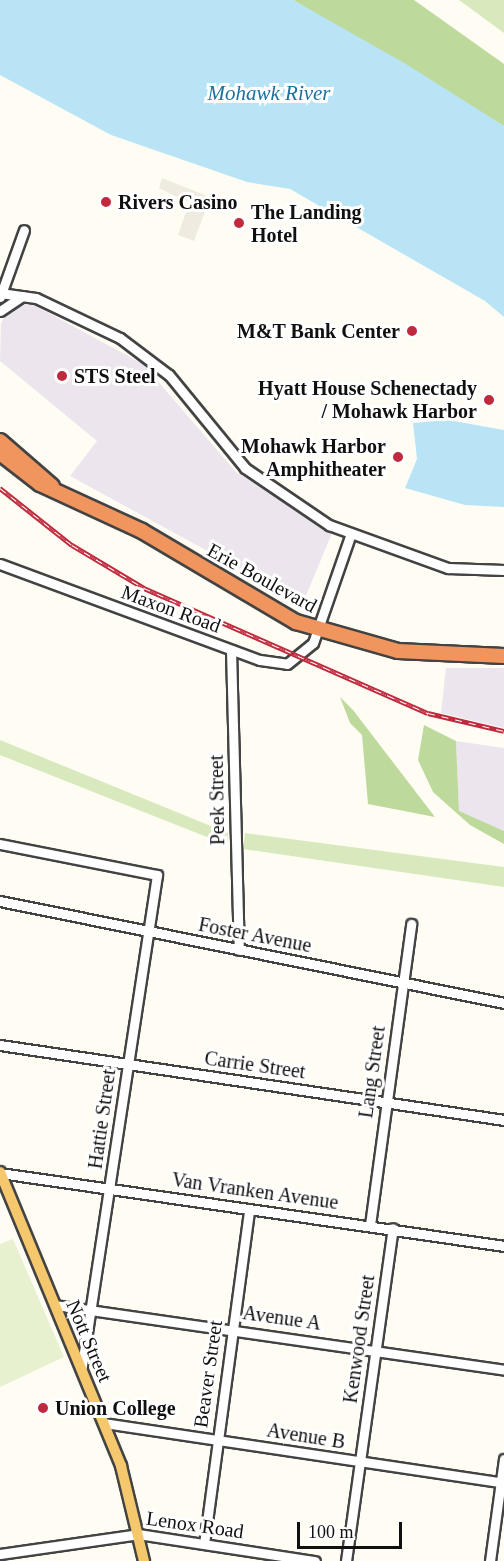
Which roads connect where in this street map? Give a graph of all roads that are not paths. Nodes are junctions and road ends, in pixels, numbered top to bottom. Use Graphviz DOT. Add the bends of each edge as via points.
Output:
graph roads {
  1 [pos="24,230"];
  2 [pos="0,295"];
  3 [pos="24,296"];
  4 [pos="0,311"];
  5 [pos="0,450"];
  6 [pos="350,536"];
  7 [pos="0,564"];
  8 [pos="504,570"];
  9 [pos="318,630"];
  10 [pos="231,650"];
  11 [pos="504,656"];
  12 [pos="0,844"];
  13 [pos="0,902"];
  14 [pos="411,924"];
  15 [pos="151,932"];
  16 [pos="239,950"];
  17 [pos="404,982"];
  18 [pos="504,1002"];
  19 [pos="0,1045"];
  20 [pos="129,1064"];
  21 [pos="385,1102"];
  22 [pos="504,1120"];
  23 [pos="0,1173"];
  24 [pos="110,1190"];
  25 [pos="249,1209"];
  26 [pos="370,1225"];
  27 [pos="393,1228"];
  28 [pos="504,1246"];
  29 [pos="55,1305"];
  30 [pos="92,1309"];
  31 [pos="233,1329"];
  32 [pos="376,1350"];
  33 [pos="82,1368"];
  34 [pos="504,1370"];
  35 [pos="104,1423"];
  36 [pos="218,1440"];
  37 [pos="504,1460"];
  38 [pos="360,1462"];
  39 [pos="502,1482"];
  40 [pos="138,1534"];
  41 [pos="204,1544"];
  42 [pos="7,1556"];
  43 [pos="144,1561"];
  44 [pos="315,1561"];
  45 [pos="346,1561"];
  46 [pos="490,1561"];
  1 -- 2 [label="street"];
  2 -- 3 [label="street"];
  3 -- 4 [label="street"];
  3 -- 6 [label="street" via="120,338 169,375 245,468 285,499"];
  5 -- 9 [label="highway, Erie Boulevard" via="54,488"];
  6 -- 8 [label="street" via="448,568"];
  6 -- 9 [label="street, Maxon Road"];
  7 -- 10 [label="street, Maxon Road"];
  9 -- 10 [label="street, Maxon Road" via="304,655 287,664"];
  9 -- 11 [label="highway, Erie Boulevard" via="414,653"];
  10 -- 16 [label="street, Peek Street"];
  12 -- 15 [label="street, Hattie Street" via="157,875"];
  13 -- 15 [label="street, Foster Avenue"];
  14 -- 17 [label="street, Lang Street"];
  15 -- 16 [label="street, Foster Avenue"];
  15 -- 20 [label="street, Hattie Street"];
  16 -- 17 [label="street, Foster Avenue"];
  17 -- 18 [label="street, Foster Avenue"];
  17 -- 21 [label="street, Lang Street"];
  19 -- 20 [label="street, Carrie Street"];
  20 -- 21 [label="street, Carrie Street"];
  20 -- 24 [label="street, Hattie Street"];
  21 -- 22 [label="street, Carrie Street"];
  21 -- 26 [label="street, Lang Street"];
  23 -- 24 [label="street, Van Vranken Avenue"];
  23 -- 29 [label="main road, Nott Street"];
  24 -- 25 [label="street, Van Vranken Avenue"];
  24 -- 30 [label="street, Hattie Street"];
  25 -- 26 [label="street, Van Vranken Avenue"];
  25 -- 31 [label="street, Beaver Street"];
  26 -- 27 [label="street, Van Vranken Avenue"];
  27 -- 28 [label="street, Van Vranken Avenue"];
  27 -- 32 [label="street, Kenwood Street"];
  29 -- 30 [label="street, Avenue A"];
  29 -- 33 [label="main road, Nott Street"];
  30 -- 31 [label="street, Avenue A"];
  30 -- 33 [label="street, Hattie Street"];
  31 -- 32 [label="street, Avenue A"];
  31 -- 36 [label="street, Beaver Street"];
  32 -- 34 [label="street, Avenue A"];
  32 -- 38 [label="street, Kenwood Street"];
  33 -- 35 [label="main road, Nott Street"];
  35 -- 36 [label="street, Avenue B"];
  35 -- 40 [label="main road, Nott Street" via="121,1466"];
  36 -- 38 [label="street, Avenue B"];
  36 -- 41 [label="street, Beaver Street"];
  37 -- 39 [label="street"];
  38 -- 39 [label="street, Avenue B"];
  38 -- 45 [label="street, Kenwood Street"];
  39 -- 46 [label="street"];
  40 -- 41 [label="street, Lenox Road"];
  40 -- 42 [label="street, Lenox Road"];
  40 -- 43 [label="main road, Nott Street"];
  41 -- 44 [label="street, Lenox Road"];
}
